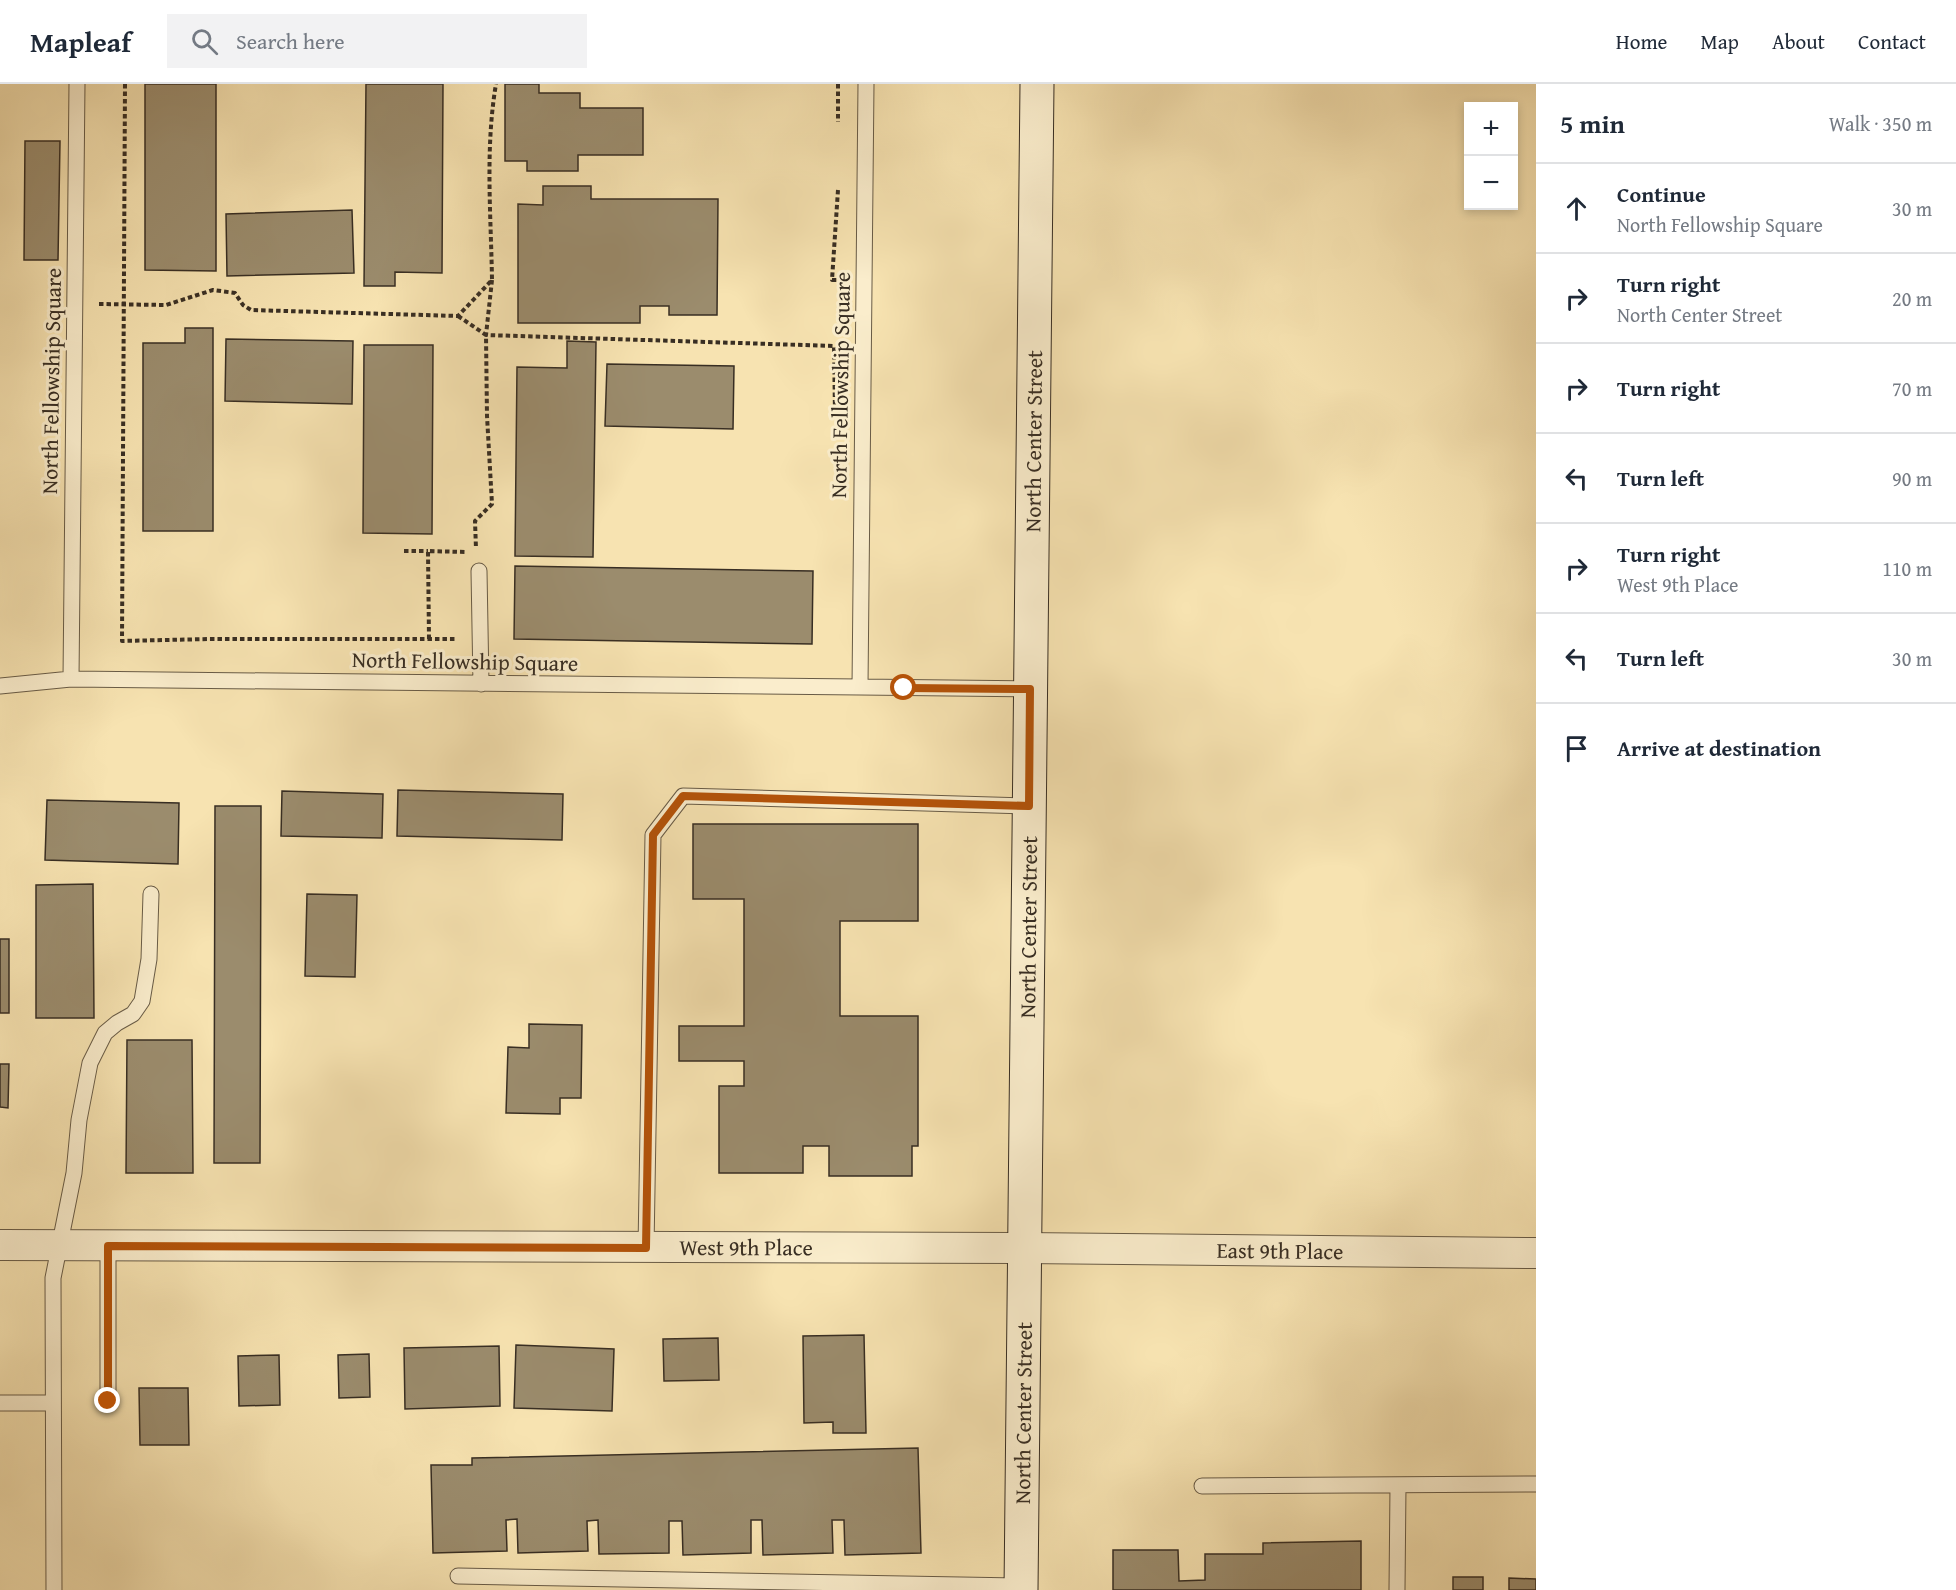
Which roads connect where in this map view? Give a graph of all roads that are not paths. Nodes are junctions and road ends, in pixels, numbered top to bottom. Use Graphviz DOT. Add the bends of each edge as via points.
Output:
graph roads {
  1 [pos="77,84"];
  2 [pos="866,84"];
  3 [pos="1037,84"];
  4 [pos="479,572"];
  5 [pos="71,679"];
  6 [pos="481,684"];
  7 [pos="0,686"];
  8 [pos="860,687"];
  9 [pos="1030,689"];
  10 [pos="1029,806"];
  11 [pos="151,894"];
  12 [pos="0,1245"];
  13 [pos="61,1245"];
  14 [pos="108,1246"];
  15 [pos="646,1248"];
  16 [pos="1024,1248"];
  17 [pos="1536,1253"];
  18 [pos="108,1401"];
  19 [pos="52,1402"];
  20 [pos="0,1403"];
  21 [pos="1536,1484"];
  22 [pos="1202,1486"];
  23 [pos="1398,1486"];
  24 [pos="459,1576"];
  25 [pos="1021,1588"];
  26 [pos="54,1590"];
  27 [pos="1397,1590"];
  1 -- 5 [label="lane, North Fellowship Square"];
  2 -- 8 [label="lane, North Fellowship Square"];
  3 -- 9 [label="street, North Center Street"];
  4 -- 6 [label="lane"];
  5 -- 6 [label="lane, North Fellowship Square"];
  5 -- 7 [label="lane, North Fellowship Square"];
  6 -- 8 [label="lane, North Fellowship Square"];
  8 -- 9 [label="lane, North Fellowship Square"];
  9 -- 10 [label="street, North Center Street"];
  10 -- 15 [label="lane" via="683,796 653,835"];
  10 -- 16 [label="street, North Center Street"];
  11 -- 13 [label="lane" via="149,959 142,1001 133,1014 105,1033 90,1063"];
  12 -- 13 [label="street, West 9th Place"];
  13 -- 14 [label="street, West 9th Place"];
  13 -- 19 [label="lane" via="53,1278"];
  14 -- 15 [label="street, West 9th Place"];
  14 -- 18 [label="lane"];
  15 -- 16 [label="street, West 9th Place"];
  16 -- 17 [label="street, East 9th Place"];
  16 -- 25 [label="street, North Center Street"];
  19 -- 20 [label="lane"];
  19 -- 26 [label="lane"];
  21 -- 23 [label="lane"];
  22 -- 23 [label="lane"];
  23 -- 27 [label="lane"];
  24 -- 25 [label="lane"];
}
